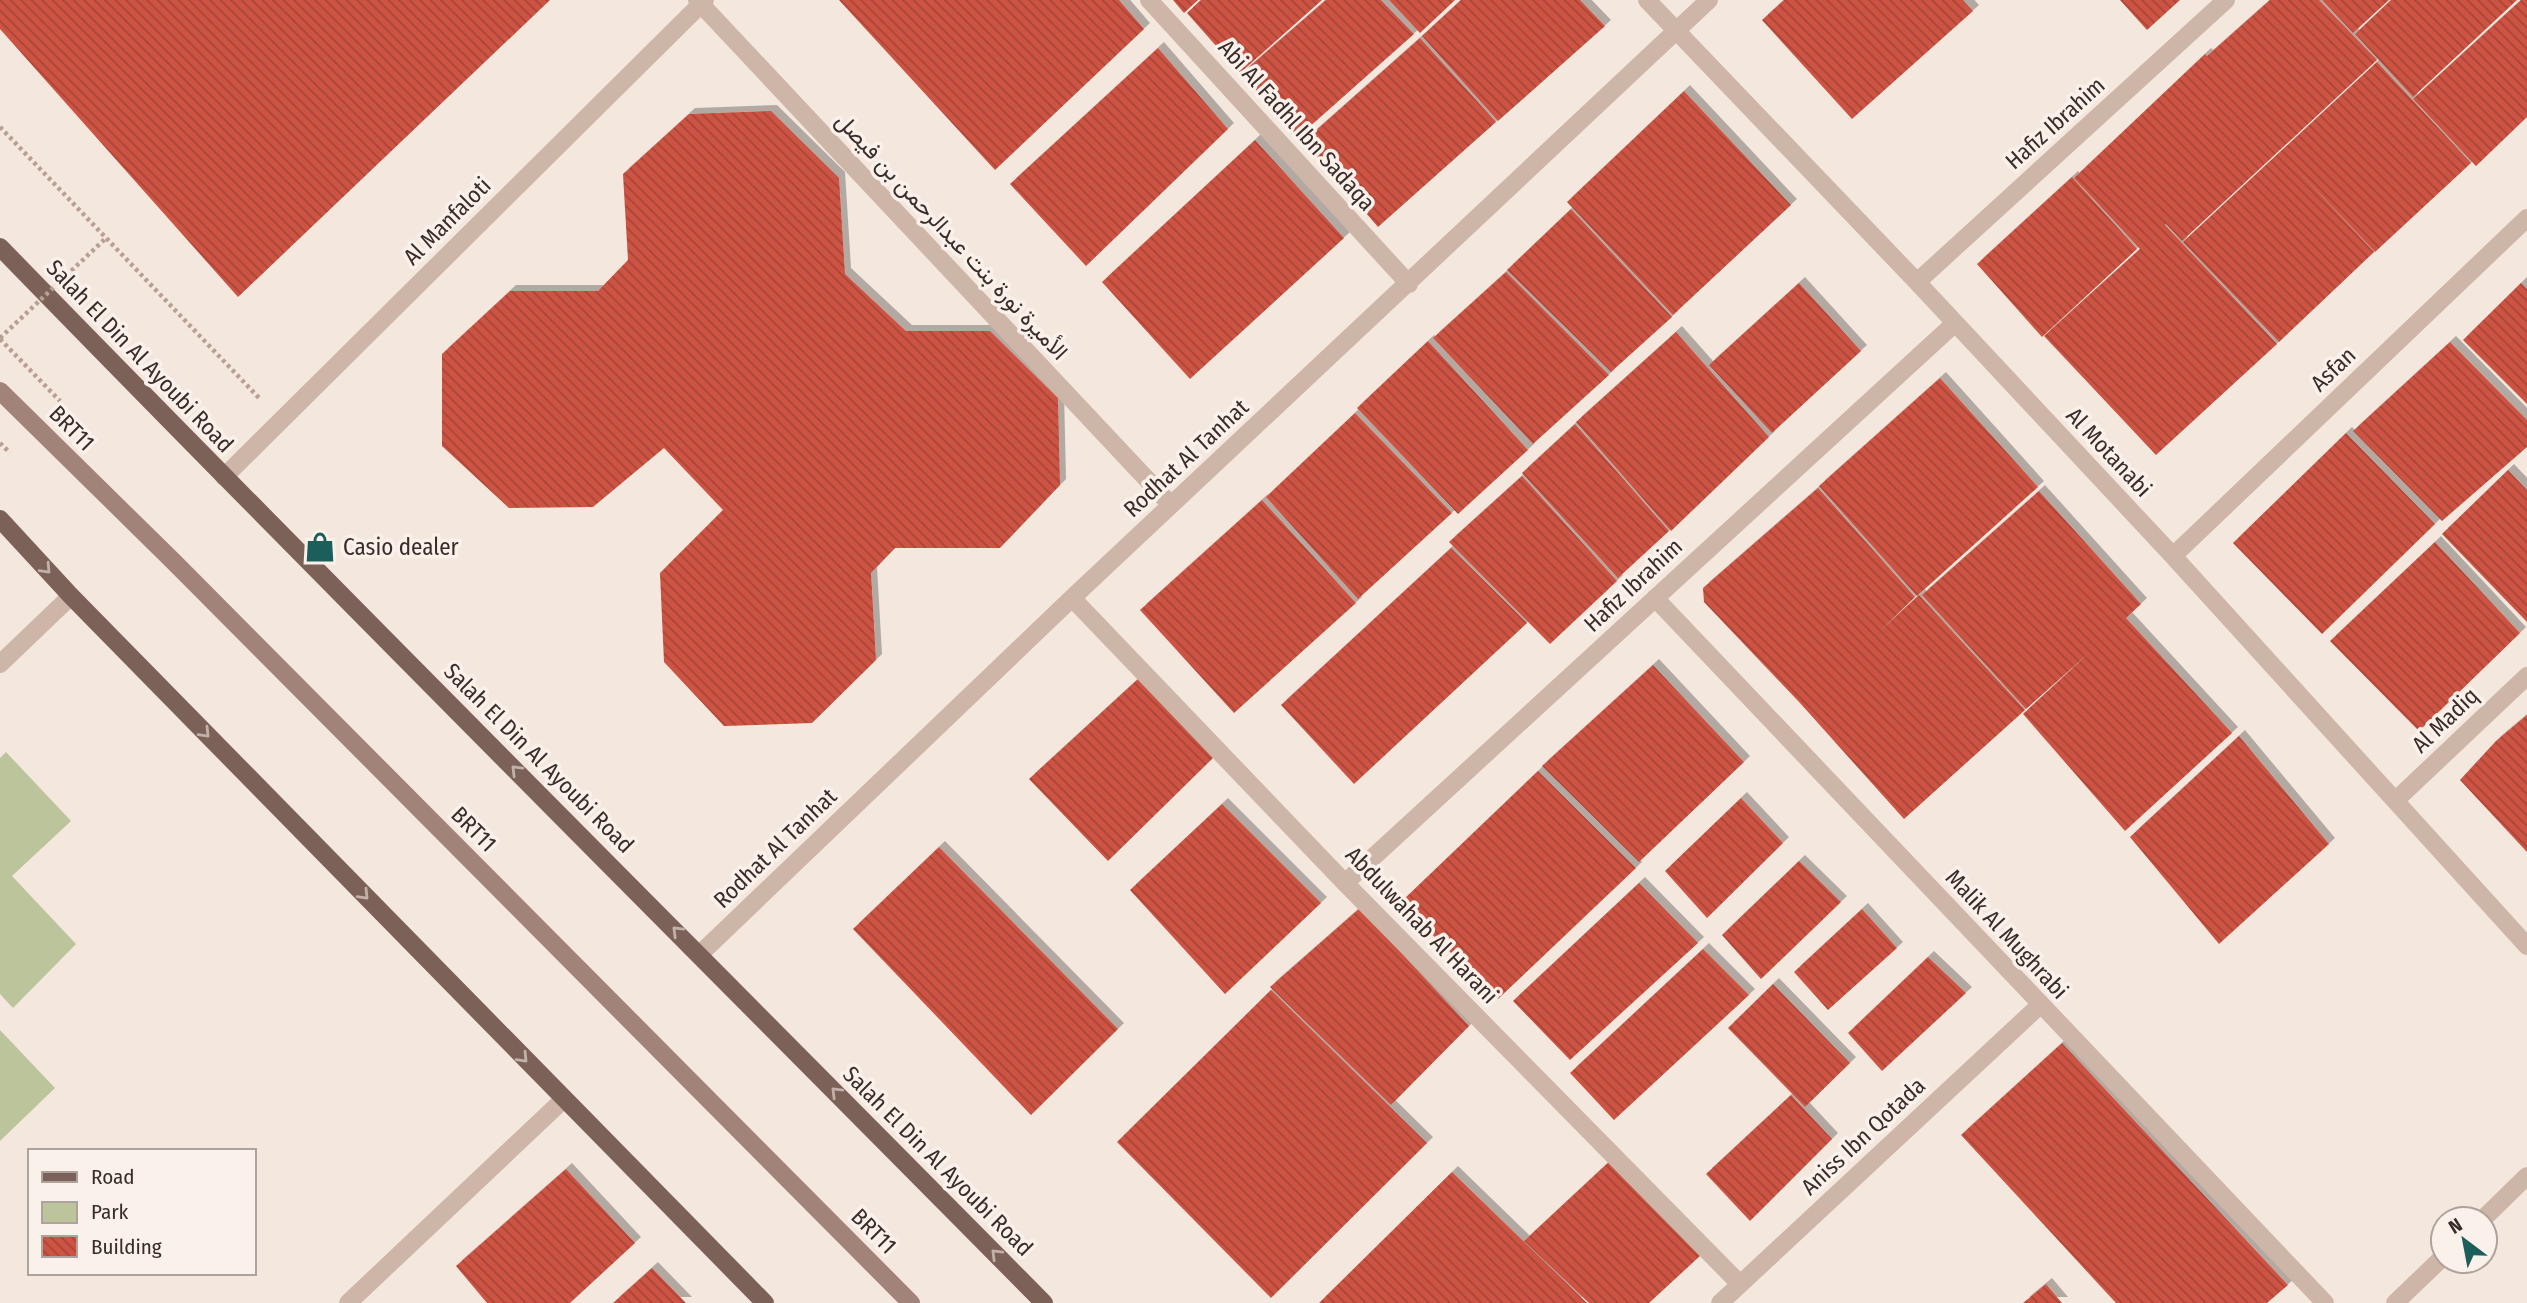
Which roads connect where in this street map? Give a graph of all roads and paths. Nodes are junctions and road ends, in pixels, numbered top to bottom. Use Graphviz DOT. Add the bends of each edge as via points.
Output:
graph roads {
  1 [pos="1149,0"];
  2 [pos="1647,0"];
  3 [pos="1709,0"];
  4 [pos="2226,0"];
  5 [pos="701,1"];
  6 [pos="1675,31"];
  7 [pos="0,127"];
  8 [pos="2527,218"];
  9 [pos="105,239"];
  10 [pos="0,247"];
  11 [pos="1917,282"];
  12 [pos="1409,284"];
  13 [pos="1954,324"];
  14 [pos="0,338"];
  15 [pos="0,391"];
  16 [pos="60,401"];
  17 [pos="281,421"];
  18 [pos="0,443"];
  19 [pos="10,453"];
  20 [pos="224,477"];
  21 [pos="1171,505"];
  22 [pos="0,519"];
  23 [pos="2173,556"];
  24 [pos="71,596"];
  25 [pos="1072,598"];
  26 [pos="1656,598"];
  27 [pos="0,664"];
  28 [pos="2527,676"];
  29 [pos="2396,800"];
  30 [pos="1345,883"];
  31 [pos="2527,946"];
  32 [pos="700,954"];
  33 [pos="2040,1005"];
  34 [pos="564,1099"];
  35 [pos="2527,1176"];
  36 [pos="2497,1205"];
  37 [pos="2429,1270"];
  38 [pos="1740,1283"];
  39 [pos="348,1303"];
  40 [pos="765,1303"];
  41 [pos="911,1303"];
  42 [pos="1044,1303"];
  43 [pos="1720,1303"];
  44 [pos="2325,1303"];
  45 [pos="2395,1303"];
  1 -- 12 [label="street, Abi Al Fadhl Ibn Sadaqa"];
  2 -- 6 [label="street, Al Motanabi"];
  3 -- 6 [label="street, Rodhat Al Tanhat"];
  4 -- 11 [label="street, Hafiz Ibrahim"];
  5 -- 17 [label="street, Al Manfaloti"];
  5 -- 21 [label="street, الأميرة نورة بنت عبدالرحمن بن فيصل"];
  6 -- 11 [label="street, Al Motanabi"];
  6 -- 12 [label="street, Rodhat Al Tanhat"];
  7 -- 9 [label="path"];
  8 -- 23 [label="street, Asfan"];
  9 -- 14 [label="path, bridge"];
  9 -- 17 [label="path"];
  10 -- 20 [label="main road, Salah El Din Al Ayoubi Road"];
  11 -- 13 [label="street, Al Motanabi"];
  12 -- 21 [label="street, Rodhat Al Tanhat"];
  13 -- 23 [label="street, Al Motanabi"];
  13 -- 26 [label="street, Hafiz Ibrahim"];
  14 -- 16 [label="path"];
  15 -- 41 [label="main road, BRT11"];
  17 -- 20 [label="street, Al Manfaloti"];
  18 -- 19 [label="path"];
  32 -- 20 [label="main road, Salah El Din Al Ayoubi Road, one-way"];
  21 -- 25 [label="street, Rodhat Al Tanhat"];
  22 -- 24 [label="main road, one-way"];
  23 -- 29 [label="street, Al Motanabi"];
  24 -- 27 [label="street"];
  24 -- 34 [label="main road, one-way"];
  25 -- 30 [label="street, Abdulwahab Al Harani"];
  25 -- 32 [label="street, Rodhat Al Tanhat"];
  26 -- 30 [label="street, Hafiz Ibrahim"];
  26 -- 33 [label="street, Malik Al Mughrabi"];
  28 -- 29 [label="street, Al Madiq"];
  29 -- 31 [label="street, Al Motanabi"];
  30 -- 38 [label="street, Abdulwahab Al Harani"];
  42 -- 32 [label="main road, Salah El Din Al Ayoubi Road, one-way"];
  33 -- 38 [label="street, Aniss Ibn Qotada"];
  33 -- 44 [label="street, Malik Al Mughrabi"];
  34 -- 39 [label="street"];
  34 -- 40 [label="main road"];
  35 -- 36 [label="street"];
  37 -- 45 [label="street"];
  38 -- 43 [label="street, Aniss Ibn Qotada"];
}
